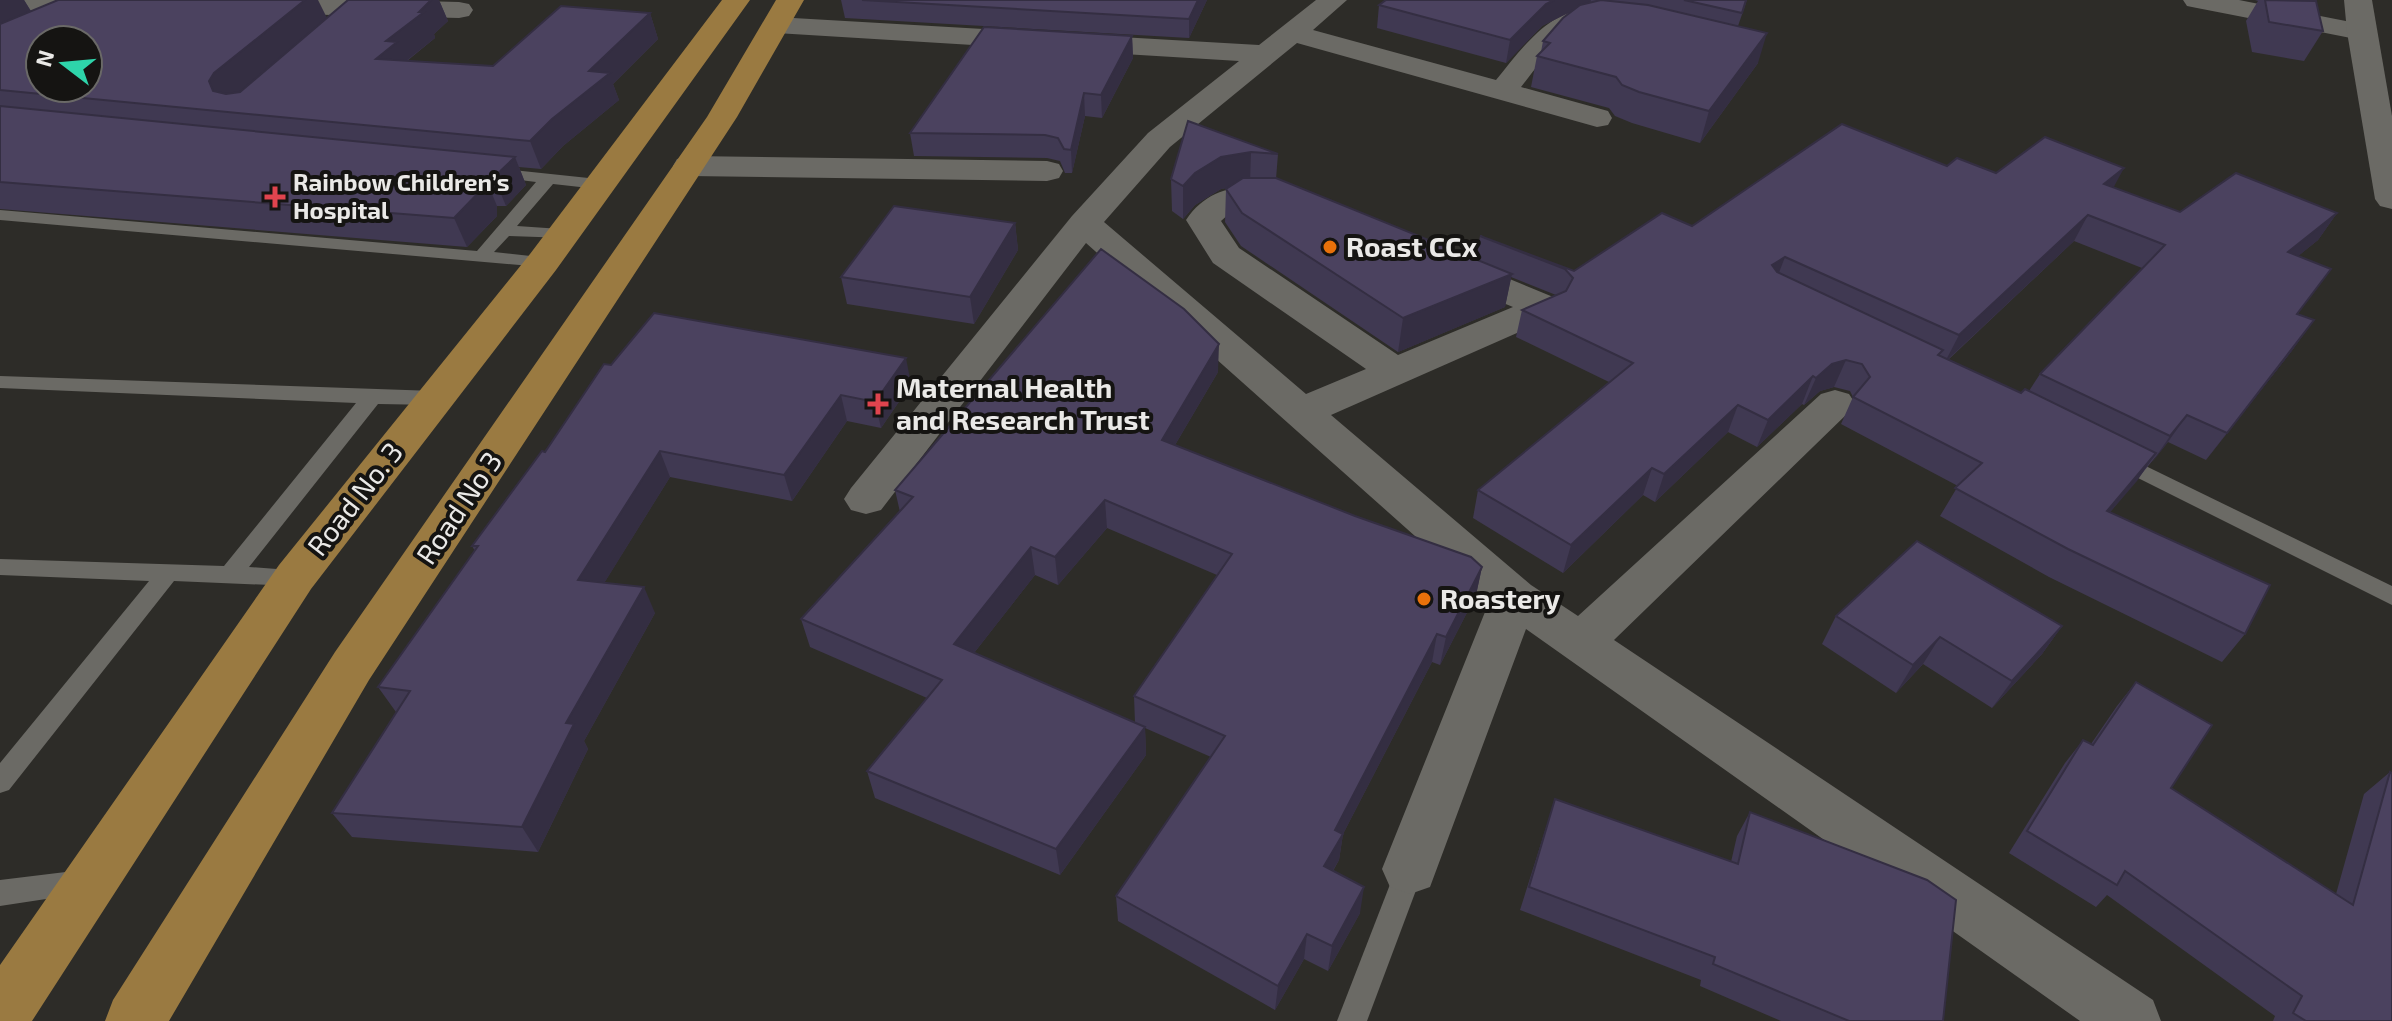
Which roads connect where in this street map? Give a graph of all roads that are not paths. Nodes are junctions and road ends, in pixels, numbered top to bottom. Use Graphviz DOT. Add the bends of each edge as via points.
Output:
graph roads {
  1 [pos="736,0"];
  2 [pos="1333,0"];
  3 [pos="2197,0"];
  4 [pos="2358,0"];
  5 [pos="0,4"];
  6 [pos="96,4"];
  7 [pos="242,6"];
  8 [pos="135,7"];
  9 [pos="361,7"];
  10 [pos="459,10"];
  11 [pos="783,13"];
  12 [pos="1624,22"];
  13 [pos="51,24"];
  14 [pos="1290,32"];
  15 [pos="2361,32"];
  16 [pos="313,50"];
  17 [pos="1262,54"];
  18 [pos="1502,92"];
  19 [pos="1597,118"];
  20 [pos="2386,132"];
  21 [pos="689,166"];
  22 [pos="472,171"];
  23 [pos="1047,171"];
  24 [pos="549,178"];
  25 [pos="598,184"];
  26 [pos="2392,199"];
  27 [pos="1314,212"];
  28 [pos="0,215"];
  29 [pos="1084,223"];
  30 [pos="504,230"];
  31 [pos="552,248"];
  32 [pos="1416,253"];
  33 [pos="481,257"];
  34 [pos="1396,372"];
  35 [pos="0,382"];
  36 [pos="372,397"];
  37 [pos="435,398"];
  38 [pos="1835,403"];
  39 [pos="1301,412"];
  40 [pos="2093,447"];
  41 [pos="866,499"];
  42 [pos="0,567"];
  43 [pos="169,572"];
  44 [pos="229,576"];
  45 [pos="295,577"];
  46 [pos="2392,596"];
  47 [pos="1514,597"];
  48 [pos="1582,642"];
  49 [pos="0,782"];
  50 [pos="1410,869"];
  51 [pos="88,882"];
  52 [pos="0,893"];
  53 [pos="0,1017"];
  54 [pos="135,1021"];
  55 [pos="1352,1021"];
  56 [pos="2131,1021"];
  1 -- 25 [label="main road, Road No. 3"];
  2 -- 14 [label="street"];
  3 -- 15 [label="street"];
  4 -- 15 [label="street"];
  5 -- 6 [label="street"];
  6 -- 8 [label="street"];
  6 -- 13 [label="street"];
  7 -- 9 [label="street"];
  9 -- 10 [label="street"];
  9 -- 16 [label="street"];
  11 -- 17 [label="street"];
  11 -- 21 [label="main road, Road No 3"];
  12 -- 18 [label="street" via="1585,17 1556,28"];
  14 -- 17 [label="street"];
  14 -- 18 [label="street"];
  15 -- 20 [label="street"];
  17 -- 29 [label="street" via="1159,140"];
  18 -- 19 [label="street"];
  20 -- 26 [label="street"];
  21 -- 23 [label="street"];
  21 -- 54 [label="main road, Road No 3" via="352,666"];
  22 -- 24 [label="lane"];
  24 -- 25 [label="lane"];
  24 -- 30 [label="lane"];
  25 -- 31 [label="main road, Road No. 3"];
  27 -- 34 [label="street" via="1263,195 1244,196 1213,206 1203,220 1226,255"];
  28 -- 33 [label="lane"];
  29 -- 39 [label="street"];
  29 -- 41 [label="street"];
  30 -- 31 [label="lane"];
  30 -- 33 [label="lane"];
  31 -- 33 [label="lane"];
  31 -- 37 [label="main road, Road No. 3"];
  32 -- 34 [label="street" via="1545,307"];
  34 -- 39 [label="street"];
  35 -- 36 [label="lane"];
  36 -- 37 [label="lane"];
  36 -- 44 [label="lane"];
  37 -- 45 [label="main road, Road No. 3"];
  38 -- 48 [label="street"];
  39 -- 47 [label="street"];
  40 -- 46 [label="lane"];
  42 -- 43 [label="lane"];
  43 -- 44 [label="lane"];
  43 -- 49 [label="lane"];
  44 -- 45 [label="lane"];
  45 -- 51 [label="main road, Road No. 3"];
  47 -- 48 [label="street"];
  47 -- 50 [label="street"];
  48 -- 56 [label="street"];
  50 -- 55 [label="lane"];
  51 -- 52 [label="lane"];
  51 -- 53 [label="main road, Road No. 3"];
}
